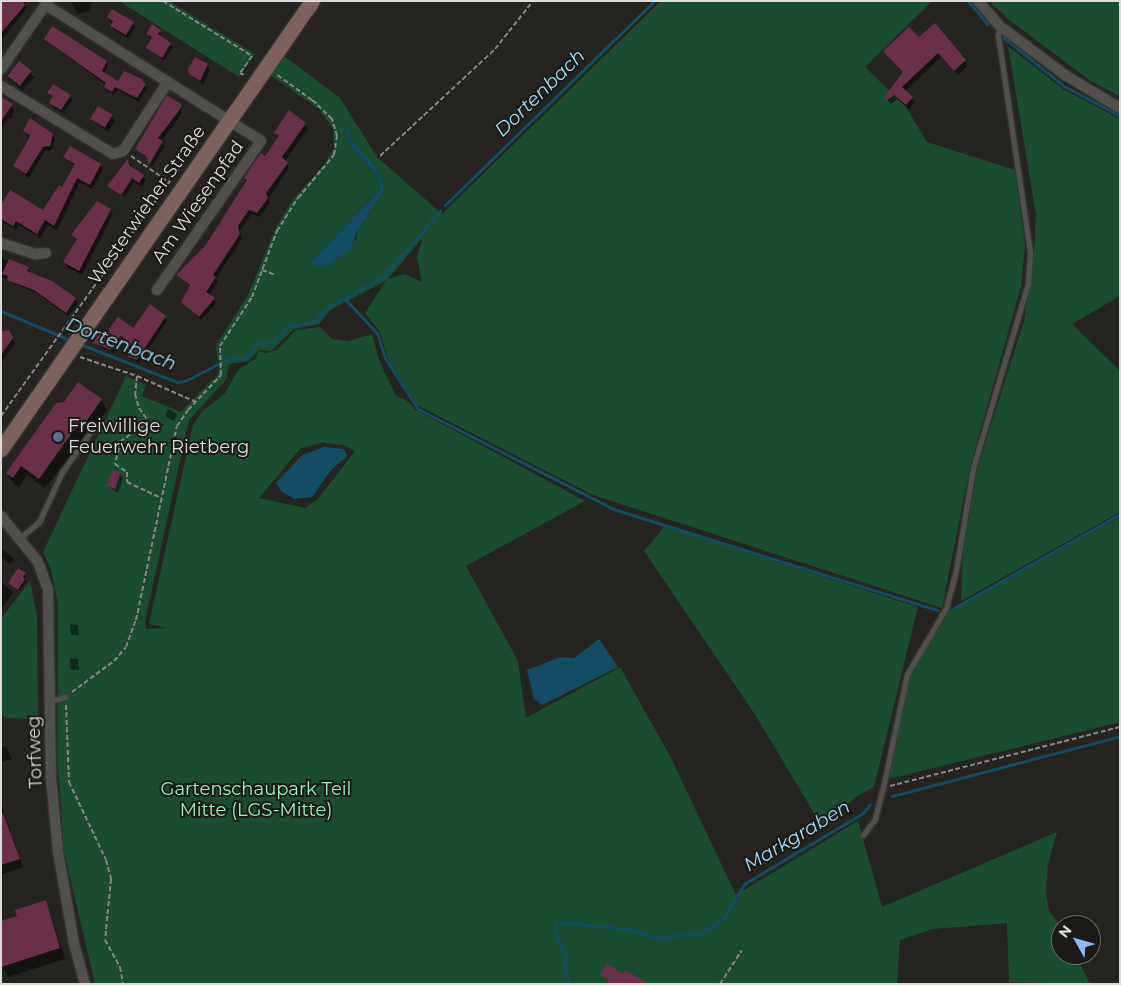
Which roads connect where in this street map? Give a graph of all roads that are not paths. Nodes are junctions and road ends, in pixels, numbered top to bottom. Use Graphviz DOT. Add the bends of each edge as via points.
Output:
graph roads {
  1 [pos="312,1"];
  2 [pos="978,1"];
  3 [pos="47,3"];
  4 [pos="1001,28"];
  5 [pos="1,69"];
  6 [pos="168,82"];
  7 [pos="1,86"];
  8 [pos="1120,108"];
  9 [pos="229,119"];
  10 [pos="1,243"];
  11 [pos="46,253"];
  12 [pos="157,290"];
  13 [pos="94,427"];
  14 [pos="12,431"];
  15 [pos="1,442"];
  16 [pos="1,449"];
  17 [pos="1,516"];
  18 [pos="1,523"];
  19 [pos="12,528"];
  20 [pos="21,537"];
  21 [pos="65,697"];
  22 [pos="50,701"];
  23 [pos="863,834"];
  24 [pos="84,984"];
  1 -- 9 [label="main road, Westerwieher Straße"];
  2 -- 4 [label="street"];
  3 -- 5 [label="street"];
  3 -- 6 [label="street"];
  4 -- 8 [label="street" via="1065,75"];
  4 -- 23 [label="lane" via="998,34 1030,252 1028,283 973,468 956,570 946,608 907,674 883,788 874,819"];
  6 -- 7 [label="street" via="123,151 113,154"];
  6 -- 9 [label="street"];
  9 -- 12 [label="street, Am Wiesenpfad" via="261,141"];
  9 -- 14 [label="main road, Westerwieher Straße" via="175,186 82,330 72,354"];
  10 -- 11 [label="street" via="35,254"];
  13 -- 20 [label="lane" via="62,472 39,522"];
  14 -- 15 [label="main road, Westerwieher Straße"];
  14 -- 16 [label="main road, Westerwieher Straße"];
  17 -- 19 [label="street, Torfweg"];
  18 -- 19 [label="street, Torfweg"];
  19 -- 20 [label="street, Torfweg"];
  20 -- 22 [label="street, Torfweg" via="38,562 48,589"];
  21 -- 22 [label="lane"];
  22 -- 24 [label="street, Torfweg" via="51,778 58,851"];
}
